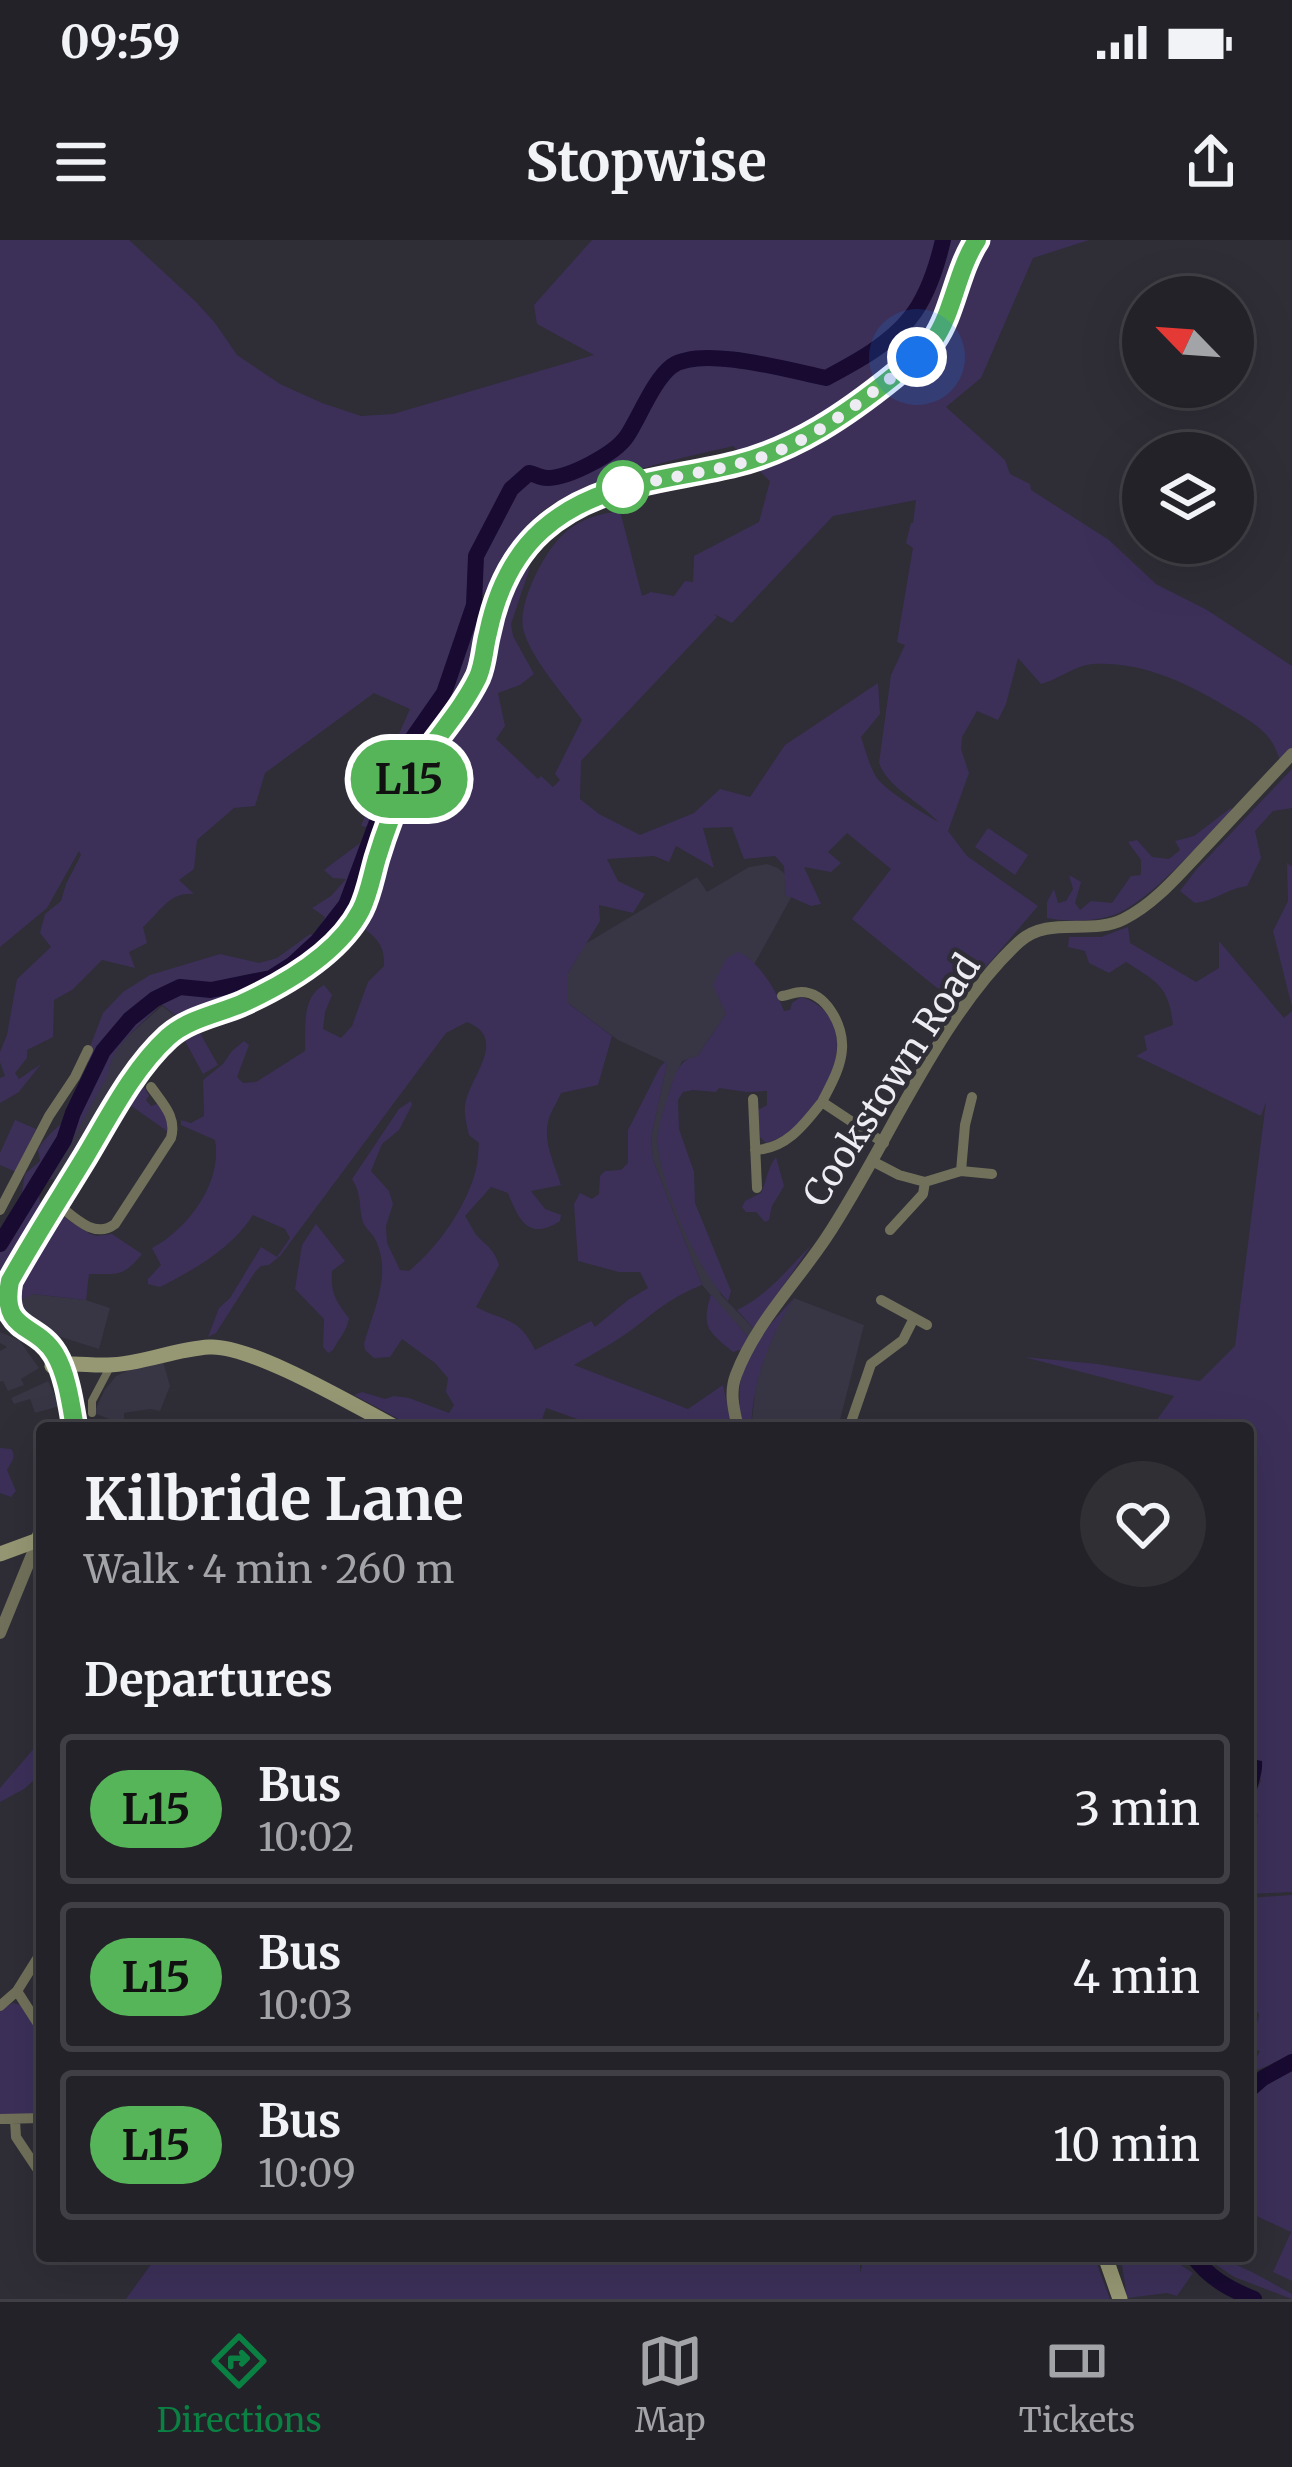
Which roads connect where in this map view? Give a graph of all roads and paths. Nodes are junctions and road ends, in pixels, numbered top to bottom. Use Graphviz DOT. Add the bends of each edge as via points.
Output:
graph roads {
  1 [pos="976,240"];
  2 [pos="1292,754"];
  3 [pos="782,996"];
  4 [pos="88,1050"];
  5 [pos="151,1088"];
  6 [pos="972,1097"];
  7 [pos="753,1099"];
  8 [pos="822,1102"];
  9 [pos="884,1143"];
  10 [pos="755,1150"];
  11 [pos="874,1162"];
  12 [pos="961,1171"];
  13 [pos="992,1174"];
  14 [pos="925,1183"];
  15 [pos="757,1188"];
  16 [pos="56,1203"];
  17 [pos="892,1205"];
  18 [pos="0,1210"];
  19 [pos="903,1218"];
  20 [pos="890,1230"];
  21 [pos="881,1300"];
  22 [pos="3,1307"];
  23 [pos="914,1318"];
  24 [pos="927,1324"];
  25 [pos="56,1365"];
  26 [pos="110,1365"];
  27 [pos="92,1413"];
  28 [pos="73,1422"];
  29 [pos="385,1422"];
  30 [pos="737,1422"];
  31 [pos="851,1422"];
  32 [pos="36,1538"];
  33 [pos="36,1548"];
  34 [pos="0,1554"];
  35 [pos="0,1633"];
  36 [pos="36,1961"];
  37 [pos="17,1991"];
  38 [pos="0,2006"];
  39 [pos="36,2021"];
  40 [pos="36,2118"];
  41 [pos="0,2119"];
  42 [pos="15,2120"];
  43 [pos="36,2167"];
  44 [pos="1107,2262"];
  45 [pos="1120,2299"];
  1 -- 16 [label="main road" via="934,340 854,408 767,455 590,498 529,543 505,580 478,675 400,796 350,928 289,978 168,1037"];
  2 -- 9 [label="street, Cookstown Road" via="1163,891 1122,921 1042,928 1022,939 966,1004"];
  3 -- 8 [label="street" via="820,998 836,1020 843,1046"];
  4 -- 18 [label="street"];
  5 -- 16 [label="street" via="174,1129 115,1224 97,1231"];
  6 -- 12 [label="street"];
  7 -- 10 [label="street"];
  8 -- 9 [label="street"];
  8 -- 10 [label="street" via="801,1129 772,1149"];
  9 -- 11 [label="street, Cookstown Road"];
  10 -- 15 [label="street"];
  11 -- 14 [label="street"];
  11 -- 30 [label="street, Cookstown Road" via="746,1354 731,1394"];
  12 -- 13 [label="street"];
  12 -- 14 [label="street"];
  14 -- 19 [label="street"];
  16 -- 22 [label="main road"];
  17 -- 19 [label="street"];
  19 -- 20 [label="street"];
  21 -- 23 [label="street"];
  22 -- 25 [label="main road"];
  23 -- 24 [label="street"];
  23 -- 31 [label="street" via="903,1340 871,1364"];
  25 -- 26 [label="main road"];
  25 -- 28 [label="main road"];
  26 -- 27 [label="street"];
  26 -- 29 [label="main road" via="231,1349"];
  32 -- 34 [label="main road"];
  33 -- 35 [label="street"];
  36 -- 37 [label="street"];
  37 -- 38 [label="street"];
  37 -- 39 [label="street"];
  40 -- 42 [label="street"];
  41 -- 42 [label="street"];
  42 -- 43 [label="street" via="16,2137"];
  44 -- 45 [label="main road"];
}
